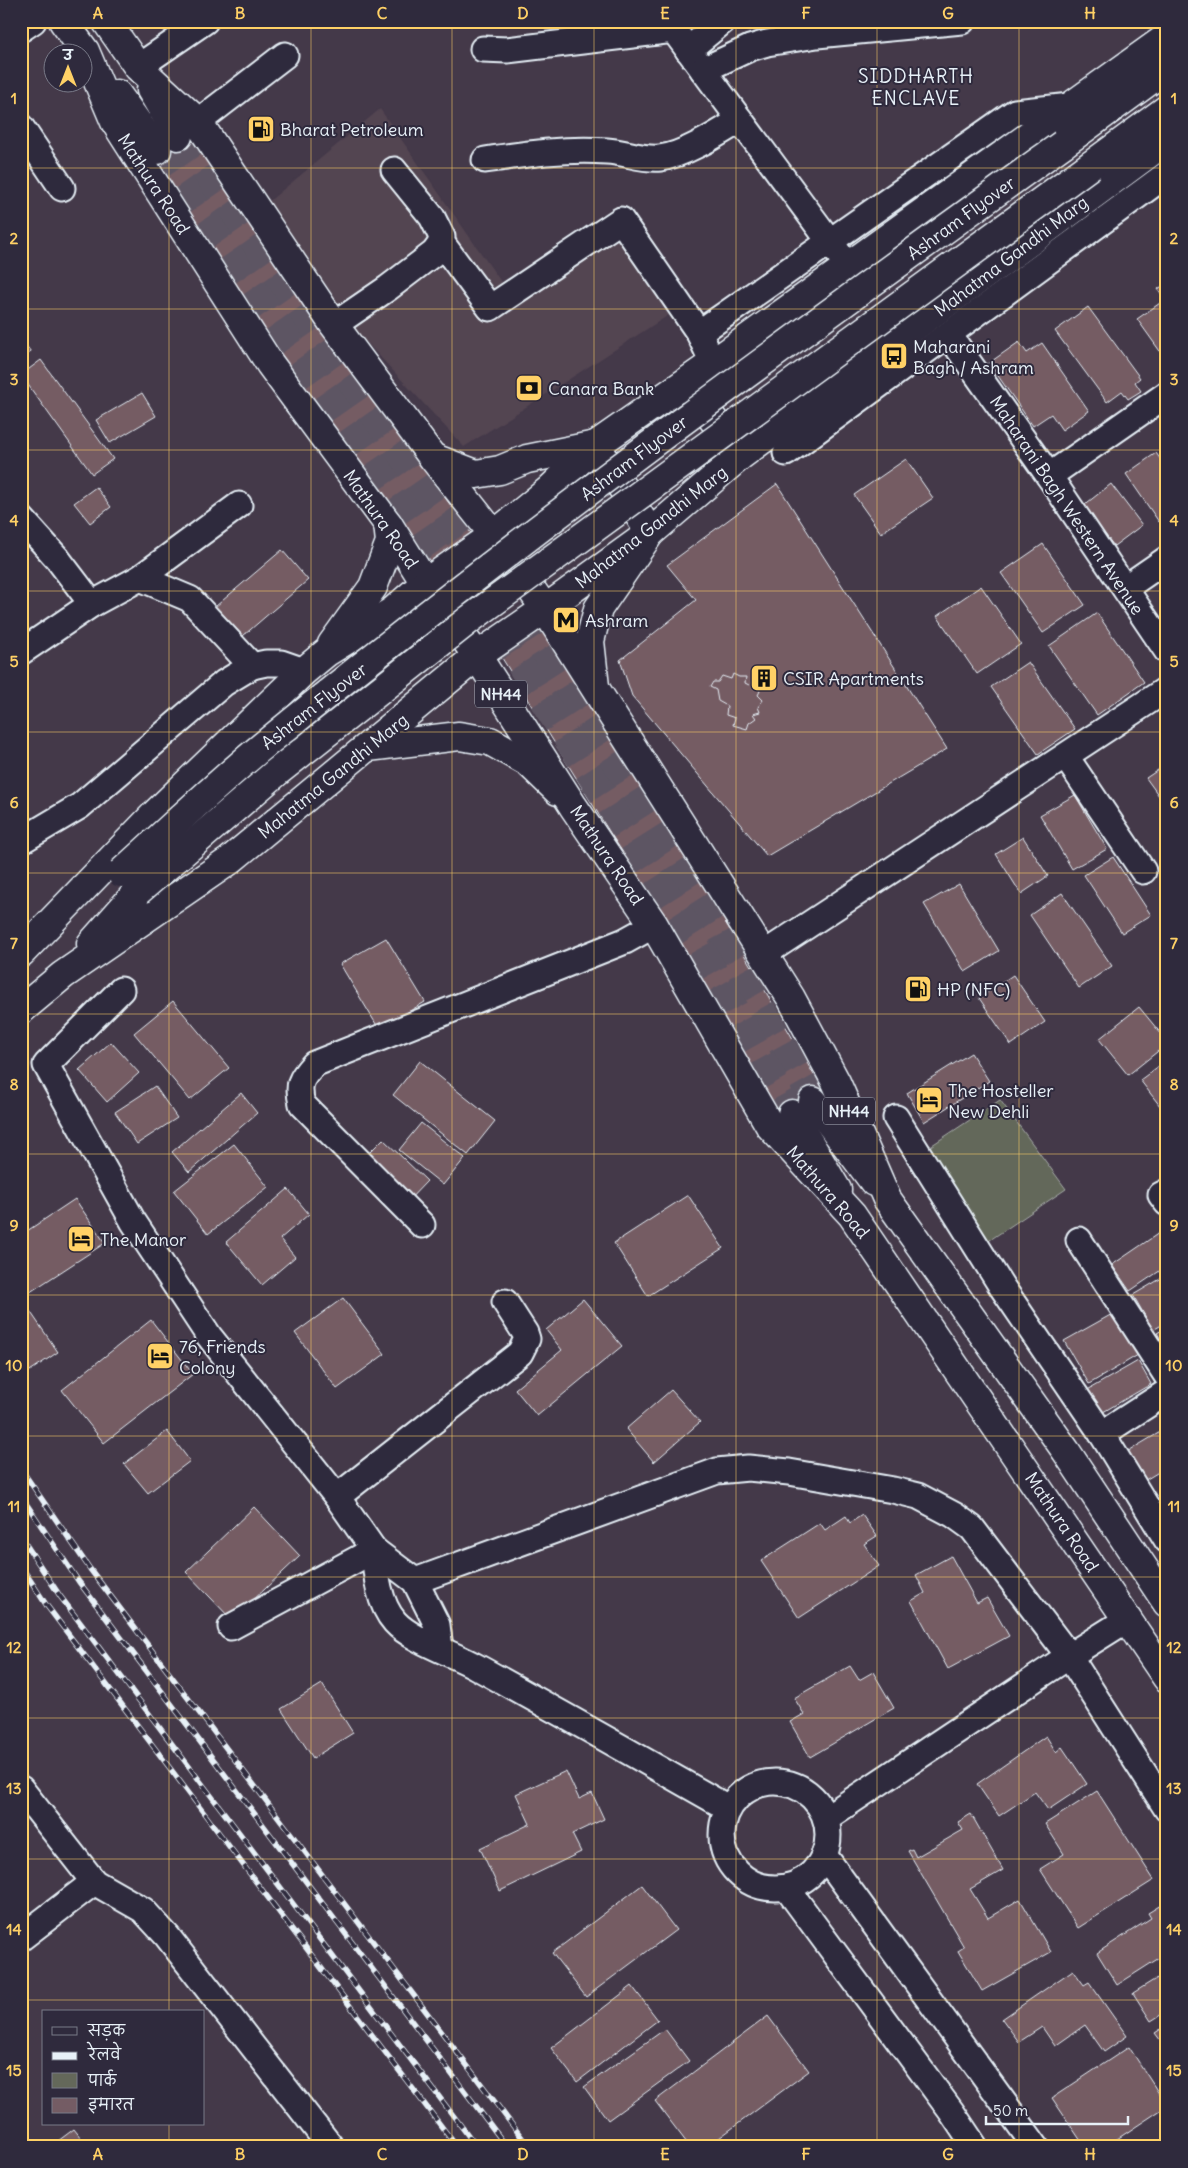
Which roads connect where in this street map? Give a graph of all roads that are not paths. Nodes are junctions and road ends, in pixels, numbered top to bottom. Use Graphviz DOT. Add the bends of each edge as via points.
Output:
graph roads {
  1 [pos="33,21"];
  2 [pos="63,21"];
  3 [pos="106,21"];
  4 [pos="204,21"];
  5 [pos="723,21"];
  6 [pos="962,21"];
  7 [pos="21,29"];
  8 [pos="676,34"];
  9 [pos="1167,37"];
  10 [pos="78,42"];
  11 [pos="483,49"];
  12 [pos="285,55"];
  13 [pos="92,57"];
  14 [pos="138,67"];
  15 [pos="92,68"];
  16 [pos="1167,68"];
  17 [pos="703,70"];
  18 [pos="1071,106"];
  19 [pos="1167,109"];
  20 [pos="740,120"];
  21 [pos="21,127"];
  22 [pos="178,136"];
  23 [pos="1167,140"];
  24 [pos="485,160"];
  25 [pos="394,170"];
  26 [pos="1167,174"];
  27 [pos="62,188"];
  28 [pos="441,242"];
  29 [pos="831,242"];
  30 [pos="847,265"];
  31 [pos="334,324"];
  32 [pos="699,333"];
  33 [pos="949,335"];
  34 [pos="713,363"];
  35 [pos="685,382"];
  36 [pos="1167,394"];
  37 [pos="596,445"];
  38 [pos="786,452"];
  39 [pos="740,456"];
  40 [pos="434,458"];
  41 [pos="1049,476"];
  42 [pos="239,505"];
  43 [pos="21,518"];
  44 [pos="388,524"];
  45 [pos="650,533"];
  46 [pos="494,535"];
  47 [pos="1167,558"];
  48 [pos="140,578"];
  49 [pos="425,583"];
  50 [pos="1124,588"];
  51 [pos="92,604"];
  52 [pos="545,610"];
  53 [pos="1167,650"];
  54 [pos="21,652"];
  55 [pos="327,652"];
  56 [pos="476,656"];
  57 [pos="252,666"];
  58 [pos="304,671"];
  59 [pos="595,687"];
  60 [pos="1167,689"];
  61 [pos="368,747"];
  62 [pos="1066,757"];
  63 [pos="573,806"];
  64 [pos="21,841"];
  65 [pos="1144,871"];
  66 [pos="130,882"];
  67 [pos="654,925"];
  68 [pos="21,953"];
  69 [pos="764,954"];
  70 [pos="21,961"];
  71 [pos="62,975"];
  72 [pos="121,990"];
  73 [pos="21,1010"];
  74 [pos="896,1118"];
  75 [pos="1167,1192"];
  76 [pos="888,1199"];
  77 [pos="1167,1203"];
  78 [pos="852,1215"];
  79 [pos="422,1225"];
  80 [pos="1079,1240"];
  81 [pos="505,1302"];
  82 [pos="1167,1376"];
  83 [pos="1167,1392"];
  84 [pos="1102,1434"];
  85 [pos="337,1497"];
  86 [pos="1167,1540"];
  87 [pos="374,1550"];
  88 [pos="415,1581"];
  89 [pos="1167,1603"];
  90 [pos="1128,1619"];
  91 [pos="231,1627"];
  92 [pos="440,1648"];
  93 [pos="1069,1656"];
  94 [pos="1167,1678"];
  95 [pos="21,1789"];
  96 [pos="728,1808"];
  97 [pos="1167,1809"];
  98 [pos="826,1818"];
  99 [pos="824,1855"];
  100 [pos="94,1882"];
  101 [pos="786,1887"];
  102 [pos="21,1938"];
  103 [pos="331,2147"];
  104 [pos="975,2147"];
  105 [pos="1036,2147"];
  1 -- 7 [label="street"];
  2 -- 10 [label="main road, Mathura Road"];
  3 -- 14 [label="main road"];
  4 -- 14 [label="street"];
  5 -- 8 [label="street"];
  6 -- 17 [label="street" via="767,43"];
  8 -- 11 [label="street" via="507,50"];
  8 -- 17 [label="street"];
  9 -- 18 [label="main road"];
  12 -- 22 [label="street"];
  13 -- 22 [label="main road"];
  14 -- 22 [label="main road"];
  15 -- 44 [label="main road, Mathura Road" via="115,122 270,364"];
  16 -- 66 [label="main road, Ashram Flyover, bridge" via="755,366 452,597 262,747"];
  17 -- 20 [label="street"];
  18 -- 29 [label="street" via="1015,112"];
  18 -- 30 [label="main road"];
  19 -- 66 [label="main road, Ashram Flyover, bridge" via="470,619 277,772"];
  20 -- 24 [label="street" via="676,154 661,158 582,150"];
  20 -- 29 [label="street"];
  21 -- 27 [label="street"];
  22 -- 31 [label="main road"];
  23 -- 39 [label="main road, Mahatma Gandhi Marg"];
  25 -- 28 [label="street" via="432,217"];
  26 -- 33 [label="street"];
  28 -- 31 [label="street" via="434,252 388,288"];
  28 -- 32 [label="street" via="490,308 622,220"];
  29 -- 30 [label="street"];
  29 -- 32 [label="street"];
  30 -- 34 [label="main road"];
  31 -- 40 [label="main road"];
  32 -- 34 [label="street"];
  33 -- 38 [label="street"];
  33 -- 41 [label="street, Maharani Bagh Western Avenue"];
  34 -- 35 [label="main road"];
  35 -- 37 [label="main road"];
  35 -- 39 [label="main road"];
  36 -- 41 [label="street"];
  37 -- 40 [label="main road" via="527,458 500,470 476,474"];
  37 -- 45 [label="main road"];
  37 -- 46 [label="main road" via="549,490"];
  39 -- 45 [label="main road, Mahatma Gandhi Marg"];
  40 -- 46 [label="main road"];
  41 -- 50 [label="street, Maharani Bagh Western Avenue"];
  42 -- 48 [label="street"];
  43 -- 51 [label="street"];
  44 -- 49 [label="main road, Mathura Road"];
  44 -- 55 [label="main road" via="390,542 373,586"];
  45 -- 52 [label="main road, Mahatma Gandhi Marg"];
  45 -- 59 [label="main road" via="598,608 590,641"];
  46 -- 49 [label="main road"];
  46 -- 52 [label="main road, NH44"];
  47 -- 50 [label="street"];
  48 -- 51 [label="street"];
  48 -- 57 [label="street" via="190,599"];
  49 -- 55 [label="main road" via="393,611"];
  49 -- 56 [label="main road, Mathura Road / NH44"];
  50 -- 53 [label="street, Maharani Bagh Western Avenue"];
  51 -- 54 [label="street"];
  52 -- 56 [label="main road, Mahatma Gandhi Marg"];
  52 -- 59 [label="main road, NH44"];
  55 -- 58 [label="main road"];
  55 -- 61 [label="main road"];
  56 -- 61 [label="main road, Mahatma Gandhi Marg"];
  56 -- 63 [label="main road, Mathura Road / NH44"];
  57 -- 58 [label="street" via="281,663"];
  57 -- 64 [label="street" via="224,683 80,806"];
  58 -- 68 [label="main road" via="155,814"];
  59 -- 69 [label="main road, NH44"];
  60 -- 62 [label="street"];
  61 -- 63 [label="main road" via="459,736 490,741 529,763"];
  61 -- 71 [label="main road, Mahatma Gandhi Marg" via="229,861"];
  62 -- 65 [label="street"];
  62 -- 69 [label="street"];
  63 -- 67 [label="main road, Mathura Road / NH44"];
  66 -- 70 [label="main road"];
  66 -- 71 [label="main road"];
  67 -- 78 [label="main road, Mathura Road / NH44" via="770,1126"];
  67 -- 79 [label="street" via="624,941 314,1064 303,1075 298,1090 302,1104"];
  69 -- 76 [label="main road, NH44" via="836,1082"];
  71 -- 73 [label="main road"];
  72 -- 85 [label="street" via="46,1065 133,1221 209,1336"];
  74 -- 84 [label="street" via="1002,1287"];
  75 -- 77 [label="street" via="1162,1195"];
  76 -- 78 [label="main road" via="802,1108"];
  76 -- 89 [label="main road, NH44" via="1066,1451"];
  78 -- 90 [label="main road, Mathura Road / NH44"];
  80 -- 82 [label="street"];
  81 -- 85 [label="street" via="527,1339 520,1353"];
  83 -- 84 [label="street"];
  84 -- 86 [label="street"];
  85 -- 87 [label="street"];
  87 -- 88 [label="street"];
  87 -- 91 [label="street"];
  87 -- 92 [label="street" via="377,1582 394,1620 407,1634"];
  88 -- 92 [label="street" via="437,1625"];
  88 -- 93 [label="street" via="717,1471 748,1468 789,1472 918,1496 954,1515 972,1528"];
  90 -- 93 [label="street"];
  90 -- 94 [label="main road, Mathura Road / NH44"];
  92 -- 96 [label="street"];
  93 -- 97 [label="street"];
  93 -- 98 [label="street"];
  95 -- 100 [label="street"];
  96 -- 98 [label="street" via="756,1786 780,1783 806,1793"];
  96 -- 101 [label="street" via="723,1843 732,1866 745,1879 756,1884"];
  98 -- 99 [label="street" via="828,1835"];
  99 -- 101 [label="street" via="813,1872 802,1881"];
  99 -- 105 [label="street"];
  100 -- 102 [label="street"];
  100 -- 103 [label="street" via="143,1910 167,1936"];
  101 -- 104 [label="street"];
}
